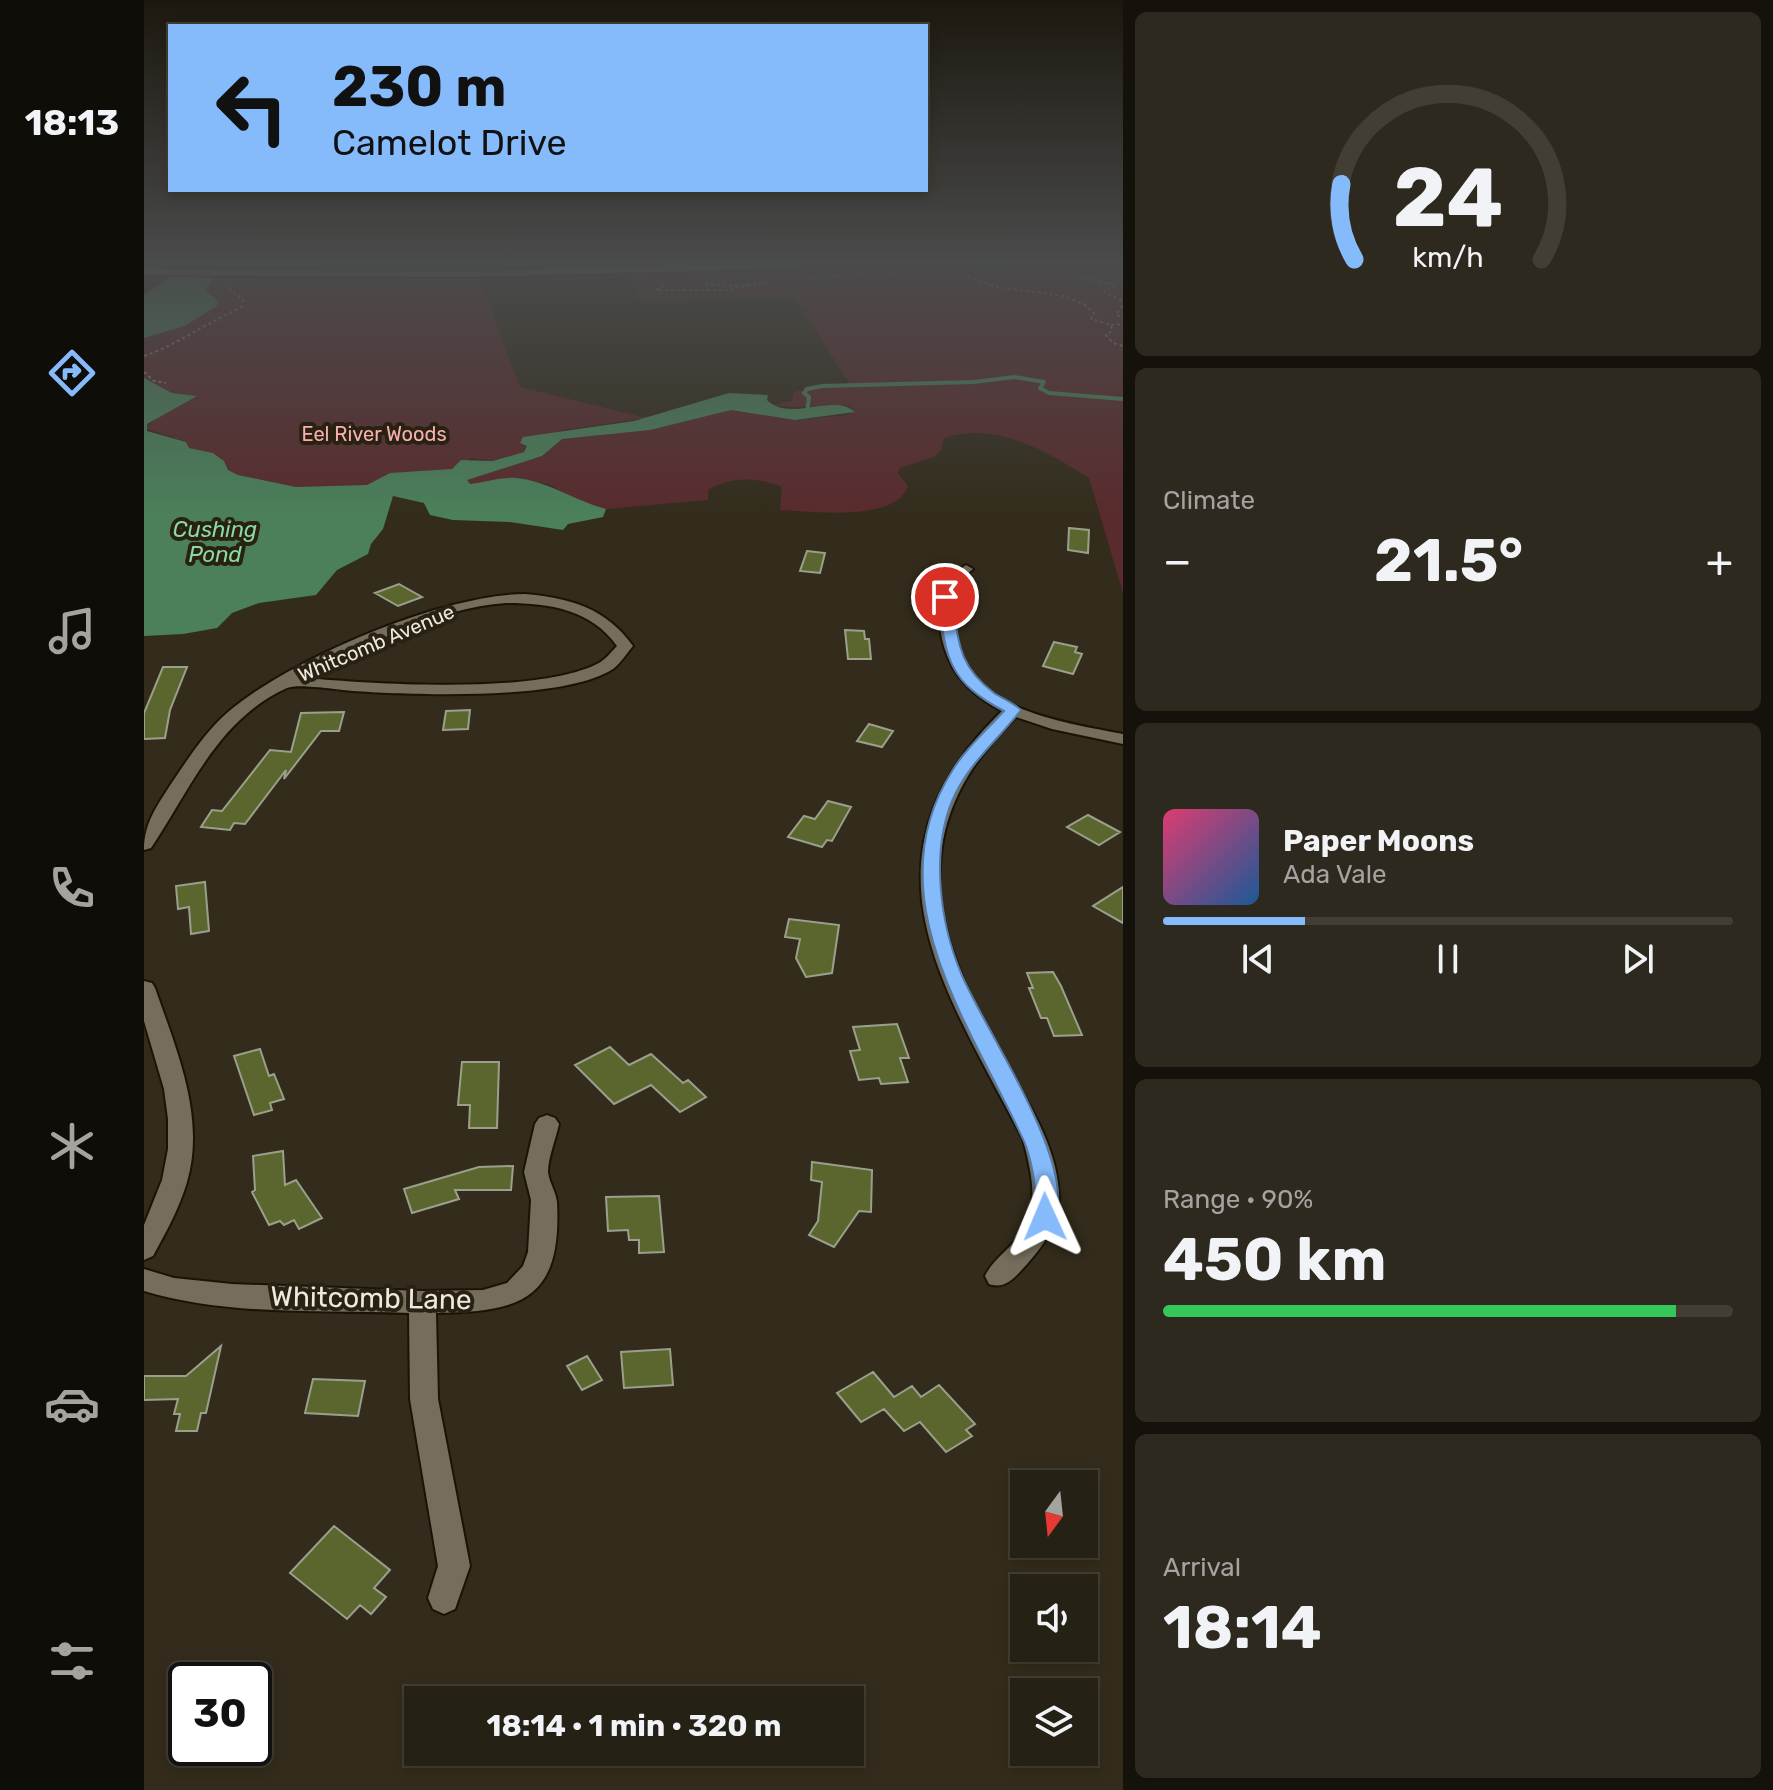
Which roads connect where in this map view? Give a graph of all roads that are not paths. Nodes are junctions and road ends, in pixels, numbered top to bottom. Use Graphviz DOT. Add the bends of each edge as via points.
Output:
graph roads {
  1 [pos="966,569"];
  2 [pos="287,681"];
  3 [pos="1013,710"];
  4 [pos="1123,739"];
  5 [pos="153,815"];
  6 [pos="144,844"];
  7 [pos="144,988"];
  8 [pos="547,1124"];
  9 [pos="144,1249"];
  10 [pos="998,1276"];
  11 [pos="144,1280"];
  12 [pos="422,1302"];
  13 [pos="444,1598"];
  1 -- 3 [label="street" via="947,584 945,597 955,660 974,685"];
  2 -- 2 [label="street, Whitcomb Avenue" via="436,614 487,600 533,599 572,606 606,623 625,646 622,655 602,669 516,685 406,690"];
  2 -- 5 [label="street, Whitcomb Avenue" via="227,722"];
  3 -- 4 [label="street"];
  3 -- 10 [label="street" via="960,770 943,802 932,861 934,908 950,972 1035,1139 1046,1191 1045,1217 1032,1244"];
  5 -- 6 [label="street, Whitcomb Avenue"];
  7 -- 9 [label="street" via="176,1084 182,1144 177,1179"];
  8 -- 12 [label="street, Whitcomb Lane" via="536,1172 544,1200 541,1252 534,1272 516,1292 494,1298"];
  11 -- 12 [label="street, Whitcomb Lane" via="232,1295"];
  12 -- 13 [label="street" via="424,1399 454,1566"];
}
